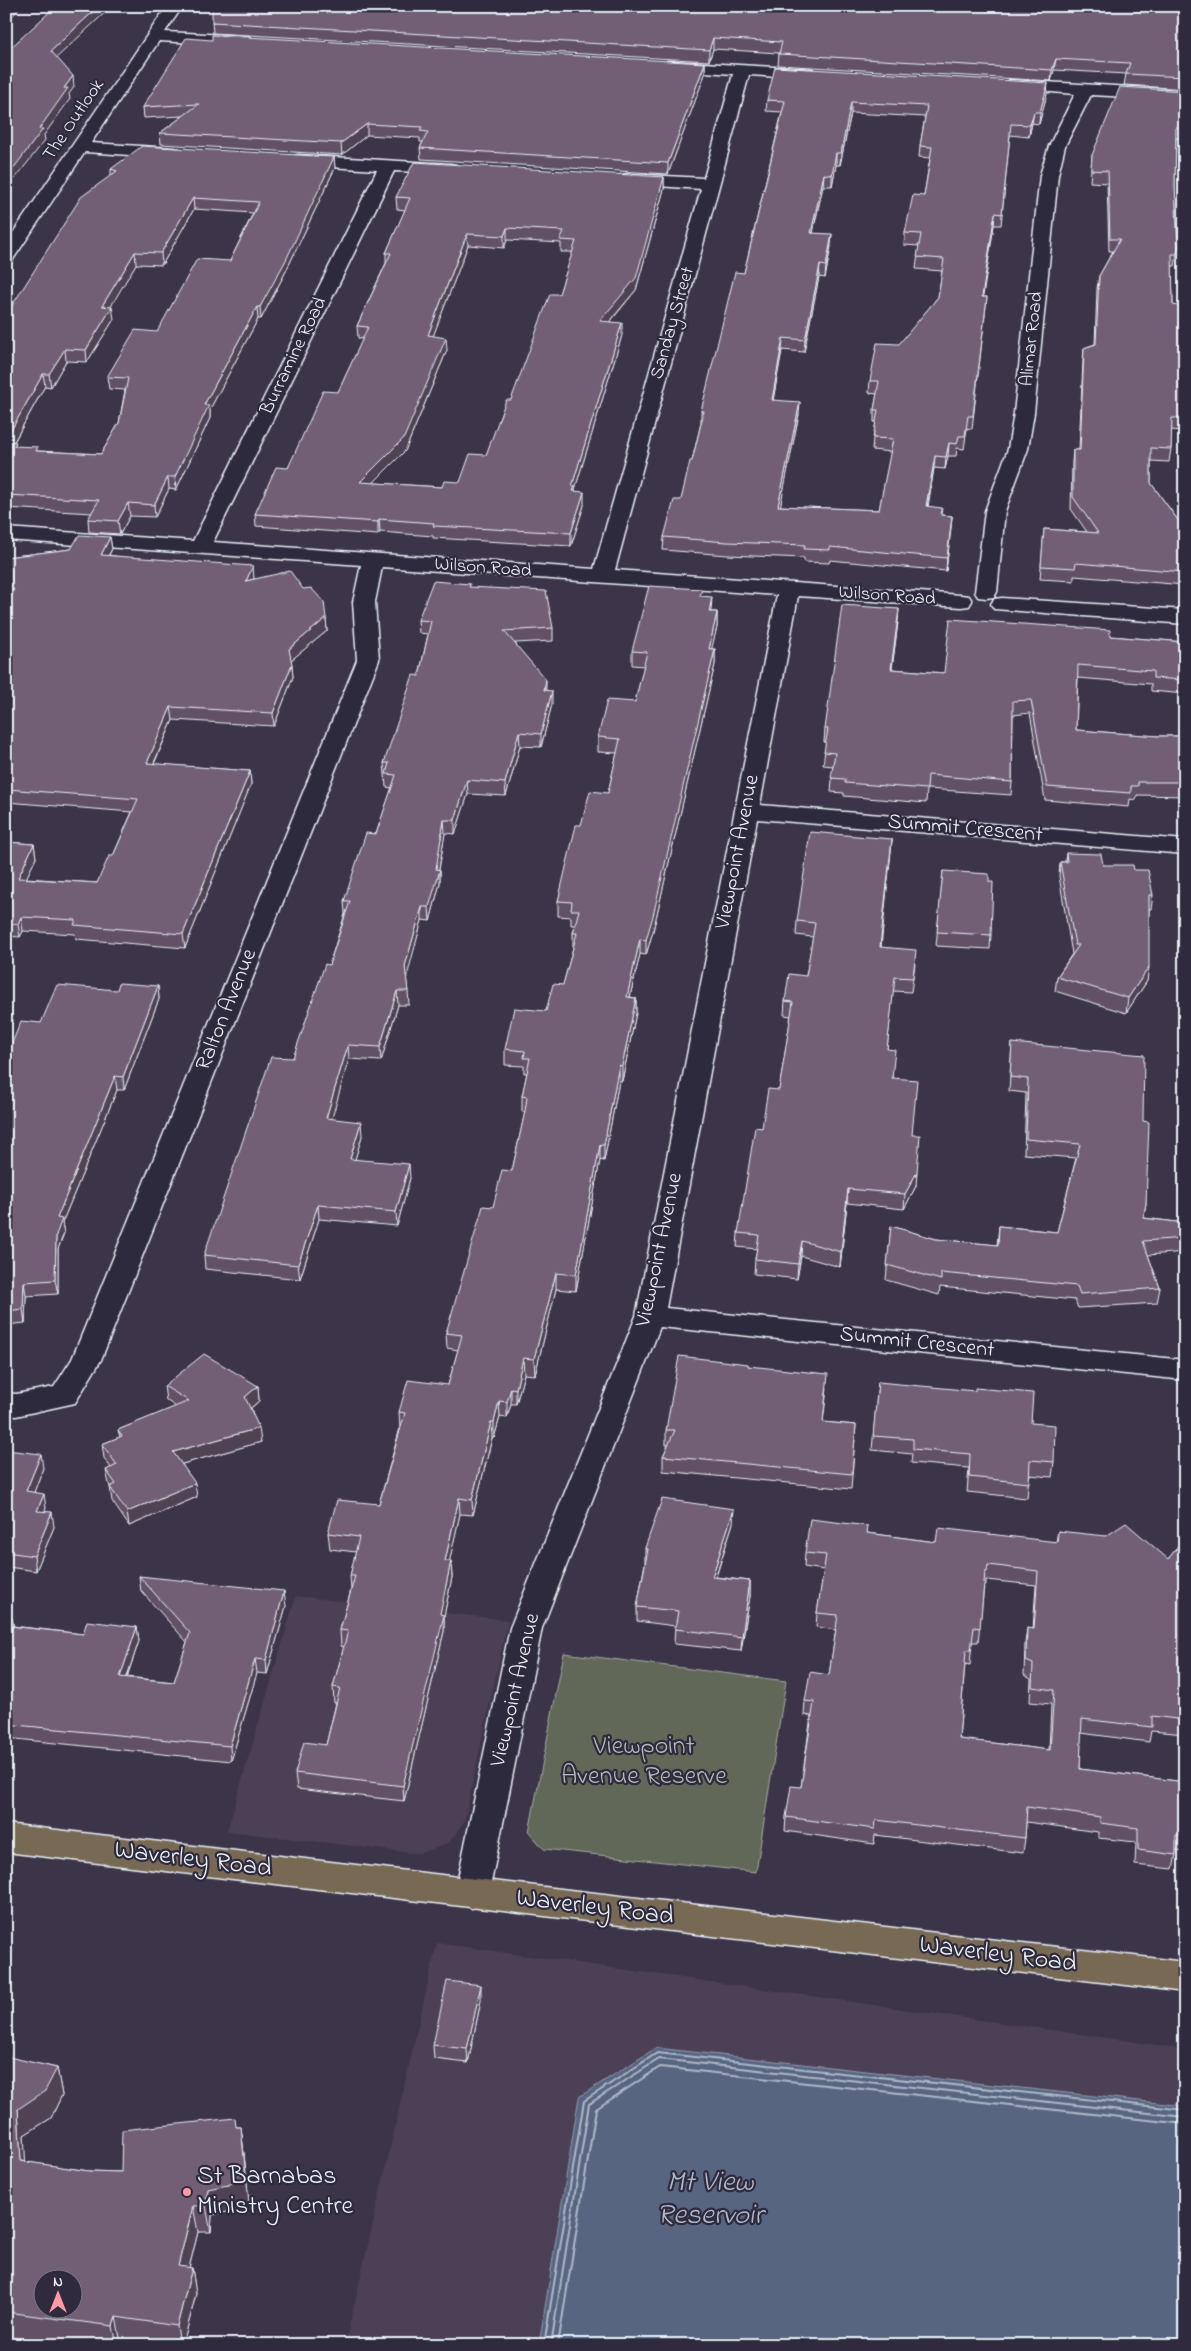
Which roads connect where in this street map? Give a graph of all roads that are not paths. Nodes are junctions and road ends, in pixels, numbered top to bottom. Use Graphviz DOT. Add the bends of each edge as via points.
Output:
graph roads {
  1 [pos="175,6"];
  2 [pos="155,36"];
  3 [pos="260,42"];
  4 [pos="654,65"];
  5 [pos="742,70"];
  6 [pos="831,75"];
  7 [pos="998,84"];
  8 [pos="1086,89"];
  9 [pos="1185,95"];
  10 [pos="82,147"];
  11 [pos="185,153"];
  12 [pos="282,159"];
  13 [pos="388,165"];
  14 [pos="468,170"];
  15 [pos="606,178"];
  16 [pos="712,184"];
  17 [pos="6,257"];
  18 [pos="6,534"];
  19 [pos="200,548"];
  20 [pos="373,560"];
  21 [pos="603,575"];
  22 [pos="789,589"];
  23 [pos="982,604"];
  24 [pos="1185,617"];
  25 [pos="746,811"];
  26 [pos="1185,847"];
  27 [pos="650,1316"];
  28 [pos="1185,1370"];
  29 [pos="6,1404"];
  30 [pos="6,1838"];
  31 [pos="472,1893"];
  32 [pos="1185,1977"];
  1 -- 2 [label="street, The Outlook"];
  2 -- 3 [label="street"];
  2 -- 10 [label="street, The Outlook"];
  4 -- 5 [label="street"];
  5 -- 6 [label="street"];
  5 -- 16 [label="street, Sanday Street"];
  7 -- 8 [label="street"];
  8 -- 9 [label="street"];
  8 -- 23 [label="street, Alimar Road" via="1057,146 1049,175 1024,413 1018,449 995,511"];
  10 -- 11 [label="street"];
  10 -- 17 [label="street, The Outlook"];
  12 -- 13 [label="street"];
  13 -- 14 [label="street"];
  13 -- 19 [label="street, Burramine Road"];
  15 -- 16 [label="street"];
  16 -- 21 [label="street, Sanday Street"];
  18 -- 19 [label="street, Wilson Road"];
  19 -- 20 [label="street, Wilson Road"];
  20 -- 21 [label="street, Wilson Road"];
  20 -- 29 [label="street, Ralton Avenue" via="364,602 368,660 86,1360 64,1396"];
  21 -- 22 [label="street, Wilson Road"];
  22 -- 23 [label="street, Wilson Road"];
  22 -- 25 [label="street, Viewpoint Avenue"];
  23 -- 24 [label="street, Wilson Road"];
  25 -- 26 [label="street, Summit Crescent"];
  25 -- 27 [label="street, Viewpoint Avenue"];
  27 -- 28 [label="street, Summit Crescent"];
  27 -- 31 [label="street, Viewpoint Avenue" via="526,1628"];
  30 -- 31 [label="main road, Waverley Road"];
  31 -- 32 [label="main road, Waverley Road"];
}
